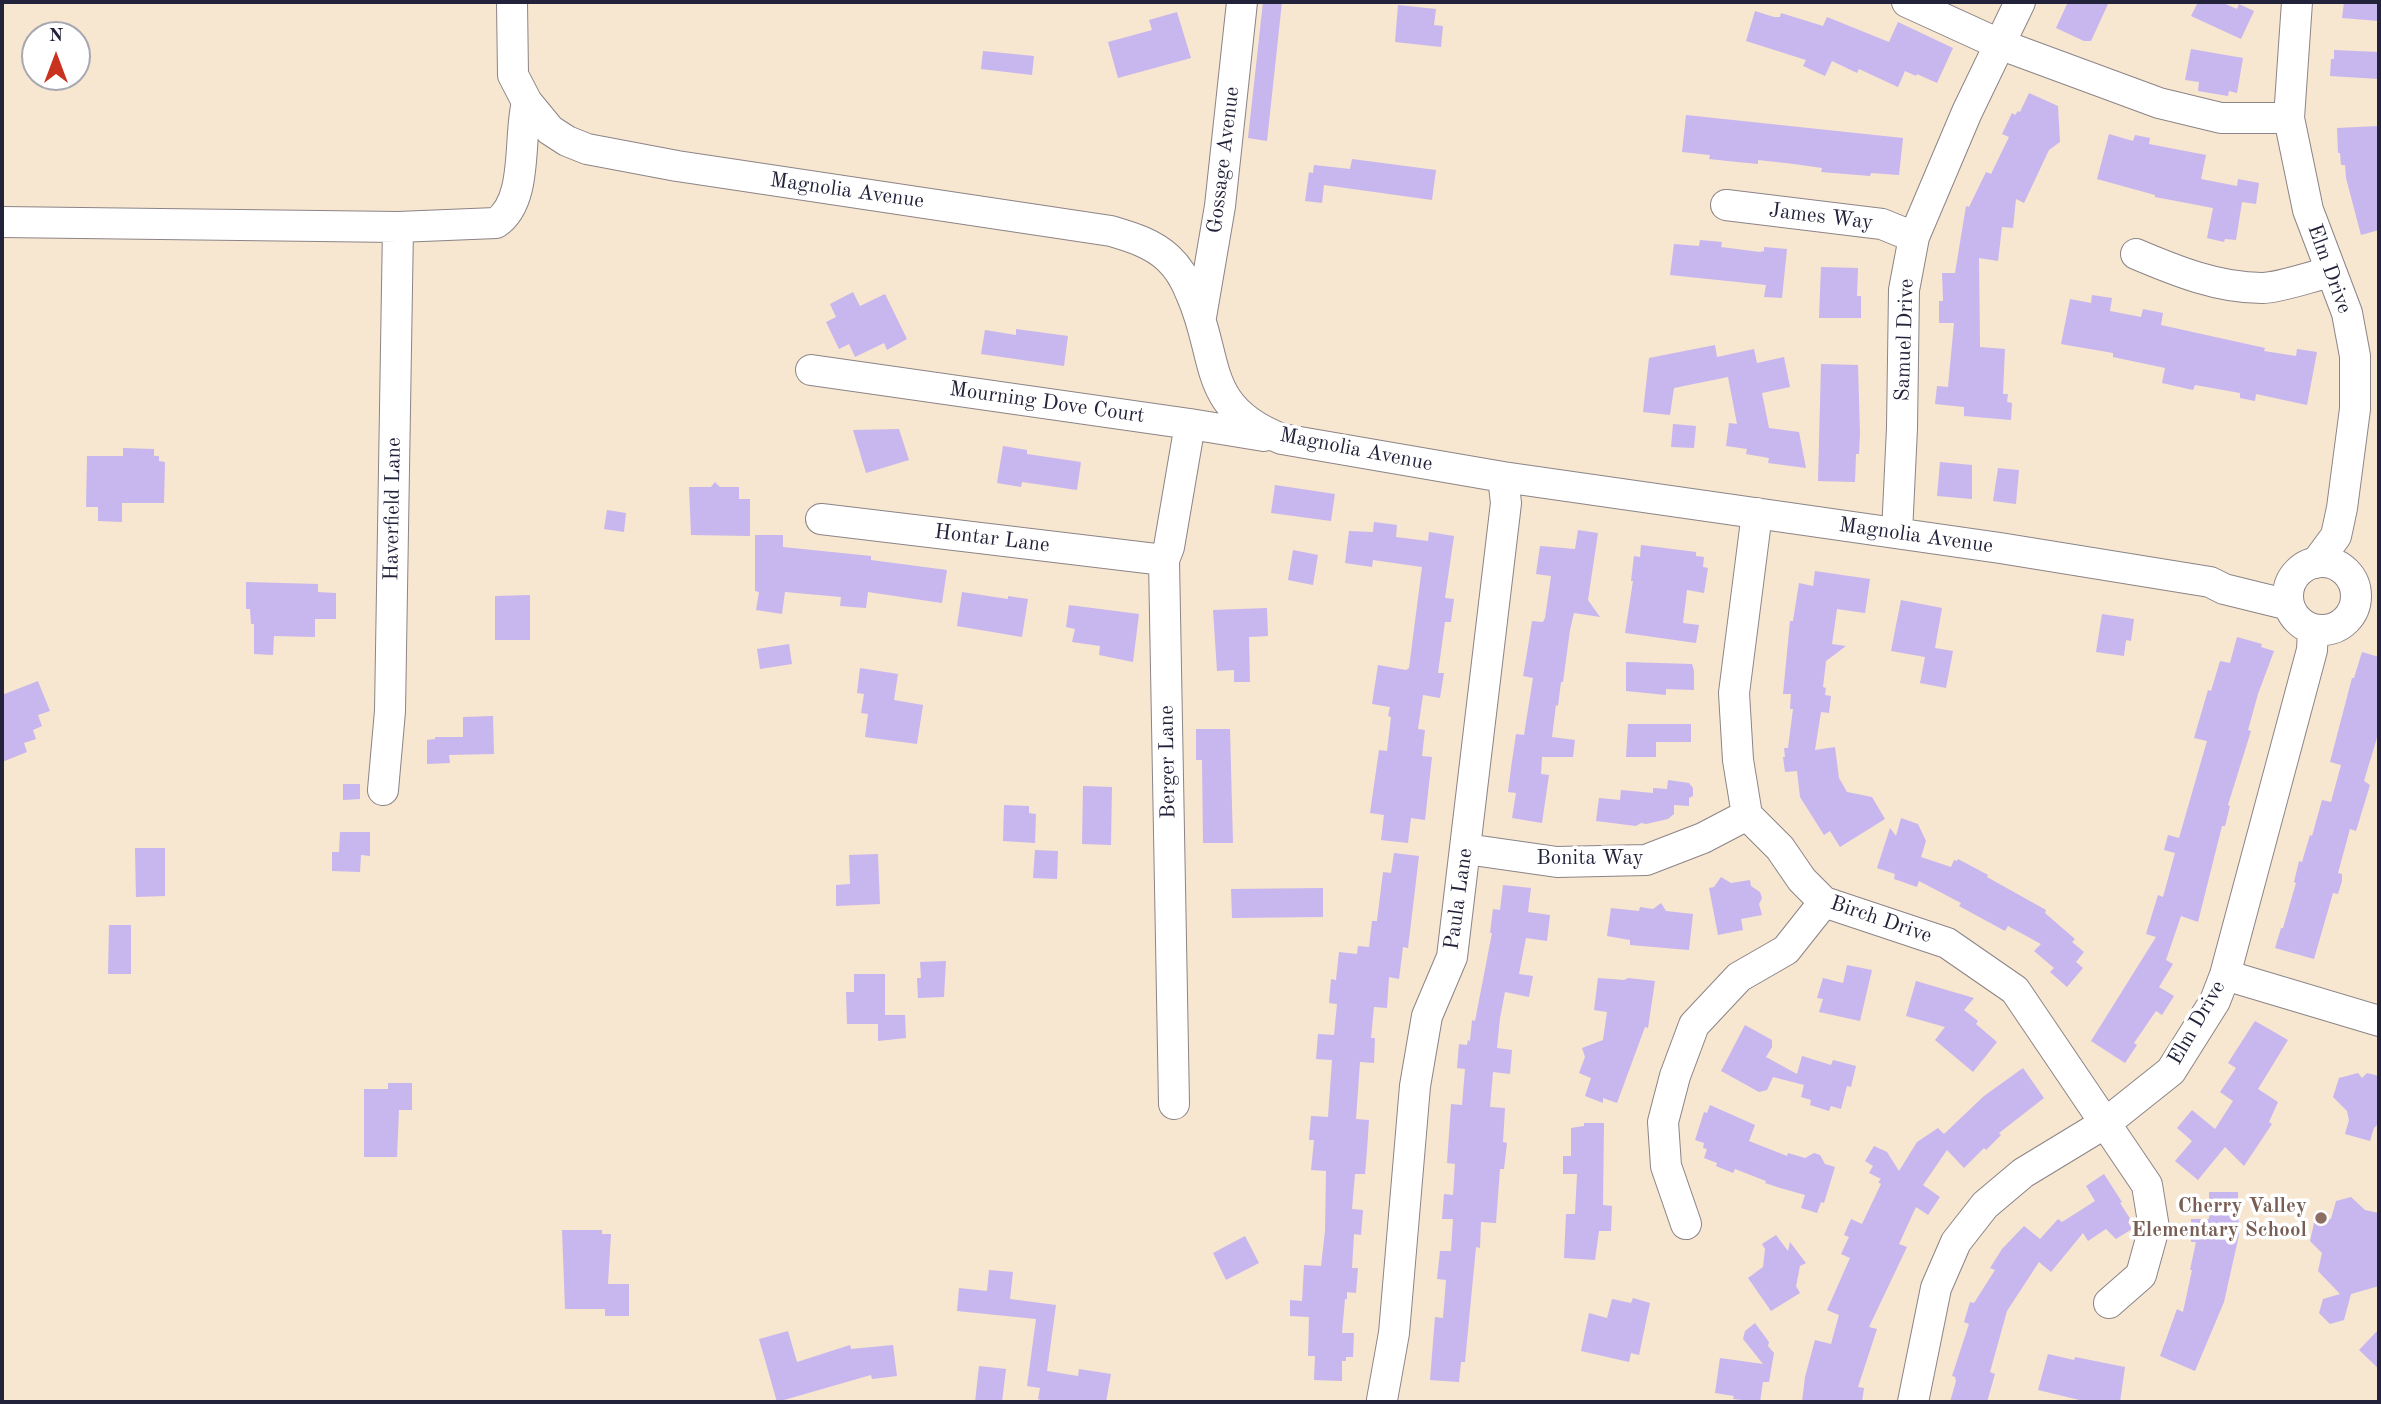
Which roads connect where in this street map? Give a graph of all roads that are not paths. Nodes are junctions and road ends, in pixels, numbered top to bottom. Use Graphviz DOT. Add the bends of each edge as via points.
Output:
graph roads {
  1 [pos="512,2"];
  2 [pos="1242,2"];
  3 [pos="1907,2"];
  4 [pos="2020,2"];
  5 [pos="2297,2"];
  6 [pos="1999,44"];
  7 [pos="527,102"];
  8 [pos="2289,118"];
  9 [pos="1726,205"];
  10 [pos="2,222"];
  11 [pos="398,227"];
  12 [pos="1914,237"];
  13 [pos="2136,254"];
  14 [pos="2331,272"];
  15 [pos="1201,317"];
  16 [pos="811,370"];
  17 [pos="1190,424"];
  18 [pos="1282,439"];
  19 [pos="1503,477"];
  20 [pos="1757,513"];
  21 [pos="821,519"];
  22 [pos="1897,533"];
  23 [pos="2336,536"];
  24 [pos="1164,560"];
  25 [pos="2305,569"];
  26 [pos="2210,582"];
  27 [pos="2362,596"];
  28 [pos="2289,604"];
  29 [pos="2313,629"];
  30 [pos="383,790"];
  31 [pos="1747,815"];
  32 [pos="1466,849"];
  33 [pos="1824,902"];
  34 [pos="2225,975"];
  35 [pos="2379,1021"];
  36 [pos="1174,1104"];
  37 [pos="2107,1122"];
  38 [pos="1686,1224"];
  39 [pos="2109,1303"];
  40 [pos="1382,1400"];
  41 [pos="1913,1402"];
  1 -- 7 [label="street, Magnolia Avenue" via="513,75"];
  2 -- 15 [label="street, Gossage Avenue" via="1220,206"];
  3 -- 6 [label="street"];
  4 -- 6 [label="street, Samuel Drive"];
  5 -- 8 [label="street, Elm Drive"];
  6 -- 8 [label="street" via="2160,103 2221,118"];
  6 -- 12 [label="street, Samuel Drive"];
  7 -- 11 [label="street" via="517,185 506,217 496,223"];
  7 -- 15 [label="street, Magnolia Avenue" via="551,130 587,149 1100,229 1143,241 1168,258 1184,278"];
  8 -- 14 [label="street, Elm Drive" via="2308,210"];
  9 -- 12 [label="street, James Way" via="1882,224"];
  10 -- 11 [label="street"];
  11 -- 30 [label="street, Haverfield Lane" via="390,711"];
  12 -- 22 [label="street, Samuel Drive" via="1903,290"];
  13 -- 14 [label="street" via="2220,284 2264,288"];
  14 -- 23 [label="street, Elm Drive" via="2347,313 2355,356 2355,409"];
  15 -- 18 [label="street, Magnolia Avenue" via="1215,379 1228,402 1247,422"];
  16 -- 17 [label="street, Mourning Dove Court"];
  17 -- 18 [label="street, Mourning Dove Court"];
  17 -- 24 [label="street, Berger Lane"];
  18 -- 19 [label="street, Magnolia Avenue"];
  19 -- 20 [label="street, Magnolia Avenue"];
  19 -- 32 [label="street, Paula Lane" via="1506,503"];
  20 -- 22 [label="street, Magnolia Avenue"];
  20 -- 31 [label="street" via="1734,693"];
  21 -- 24 [label="street, Hontar Lane"];
  22 -- 26 [label="street, Magnolia Avenue"];
  23 -- 25 [label="street, Elm Drive"];
  23 -- 27 [label="street, Elm Drive"];
  24 -- 36 [label="street, Berger Lane"];
  25 -- 26 [label="street, Magnolia Avenue" via="2244,581"];
  25 -- 27 [label="street" via="2331,564"];
  25 -- 28 [label="street" via="2288,594"];
  26 -- 28 [label="street, Magnolia Avenue"];
  27 -- 29 [label="street" via="2344,621 2324,630"];
  28 -- 29 [label="street" via="2298,620"];
  29 -- 34 [label="street, Elm Drive" via="2312,650"];
  31 -- 32 [label="street, Bonita Way" via="1646,860 1557,862"];
  31 -- 33 [label="street, Birch Drive"];
  32 -- 40 [label="street, Paula Lane" via="1452,957 1427,1016 1415,1086 1394,1333"];
  33 -- 37 [label="street, Birch Drive" via="1947,943 2015,990"];
  33 -- 38 [label="street" via="1786,950 1739,977 1694,1025 1663,1122 1666,1166"];
  34 -- 35 [label="street"];
  34 -- 37 [label="street, Elm Drive" via="2215,1001 2171,1071"];
  37 -- 39 [label="street, Birch Drive" via="2147,1185 2154,1228 2141,1275"];
  37 -- 41 [label="street, Elm Drive" via="2023,1173 1985,1205 1956,1242 1936,1288"];
}
